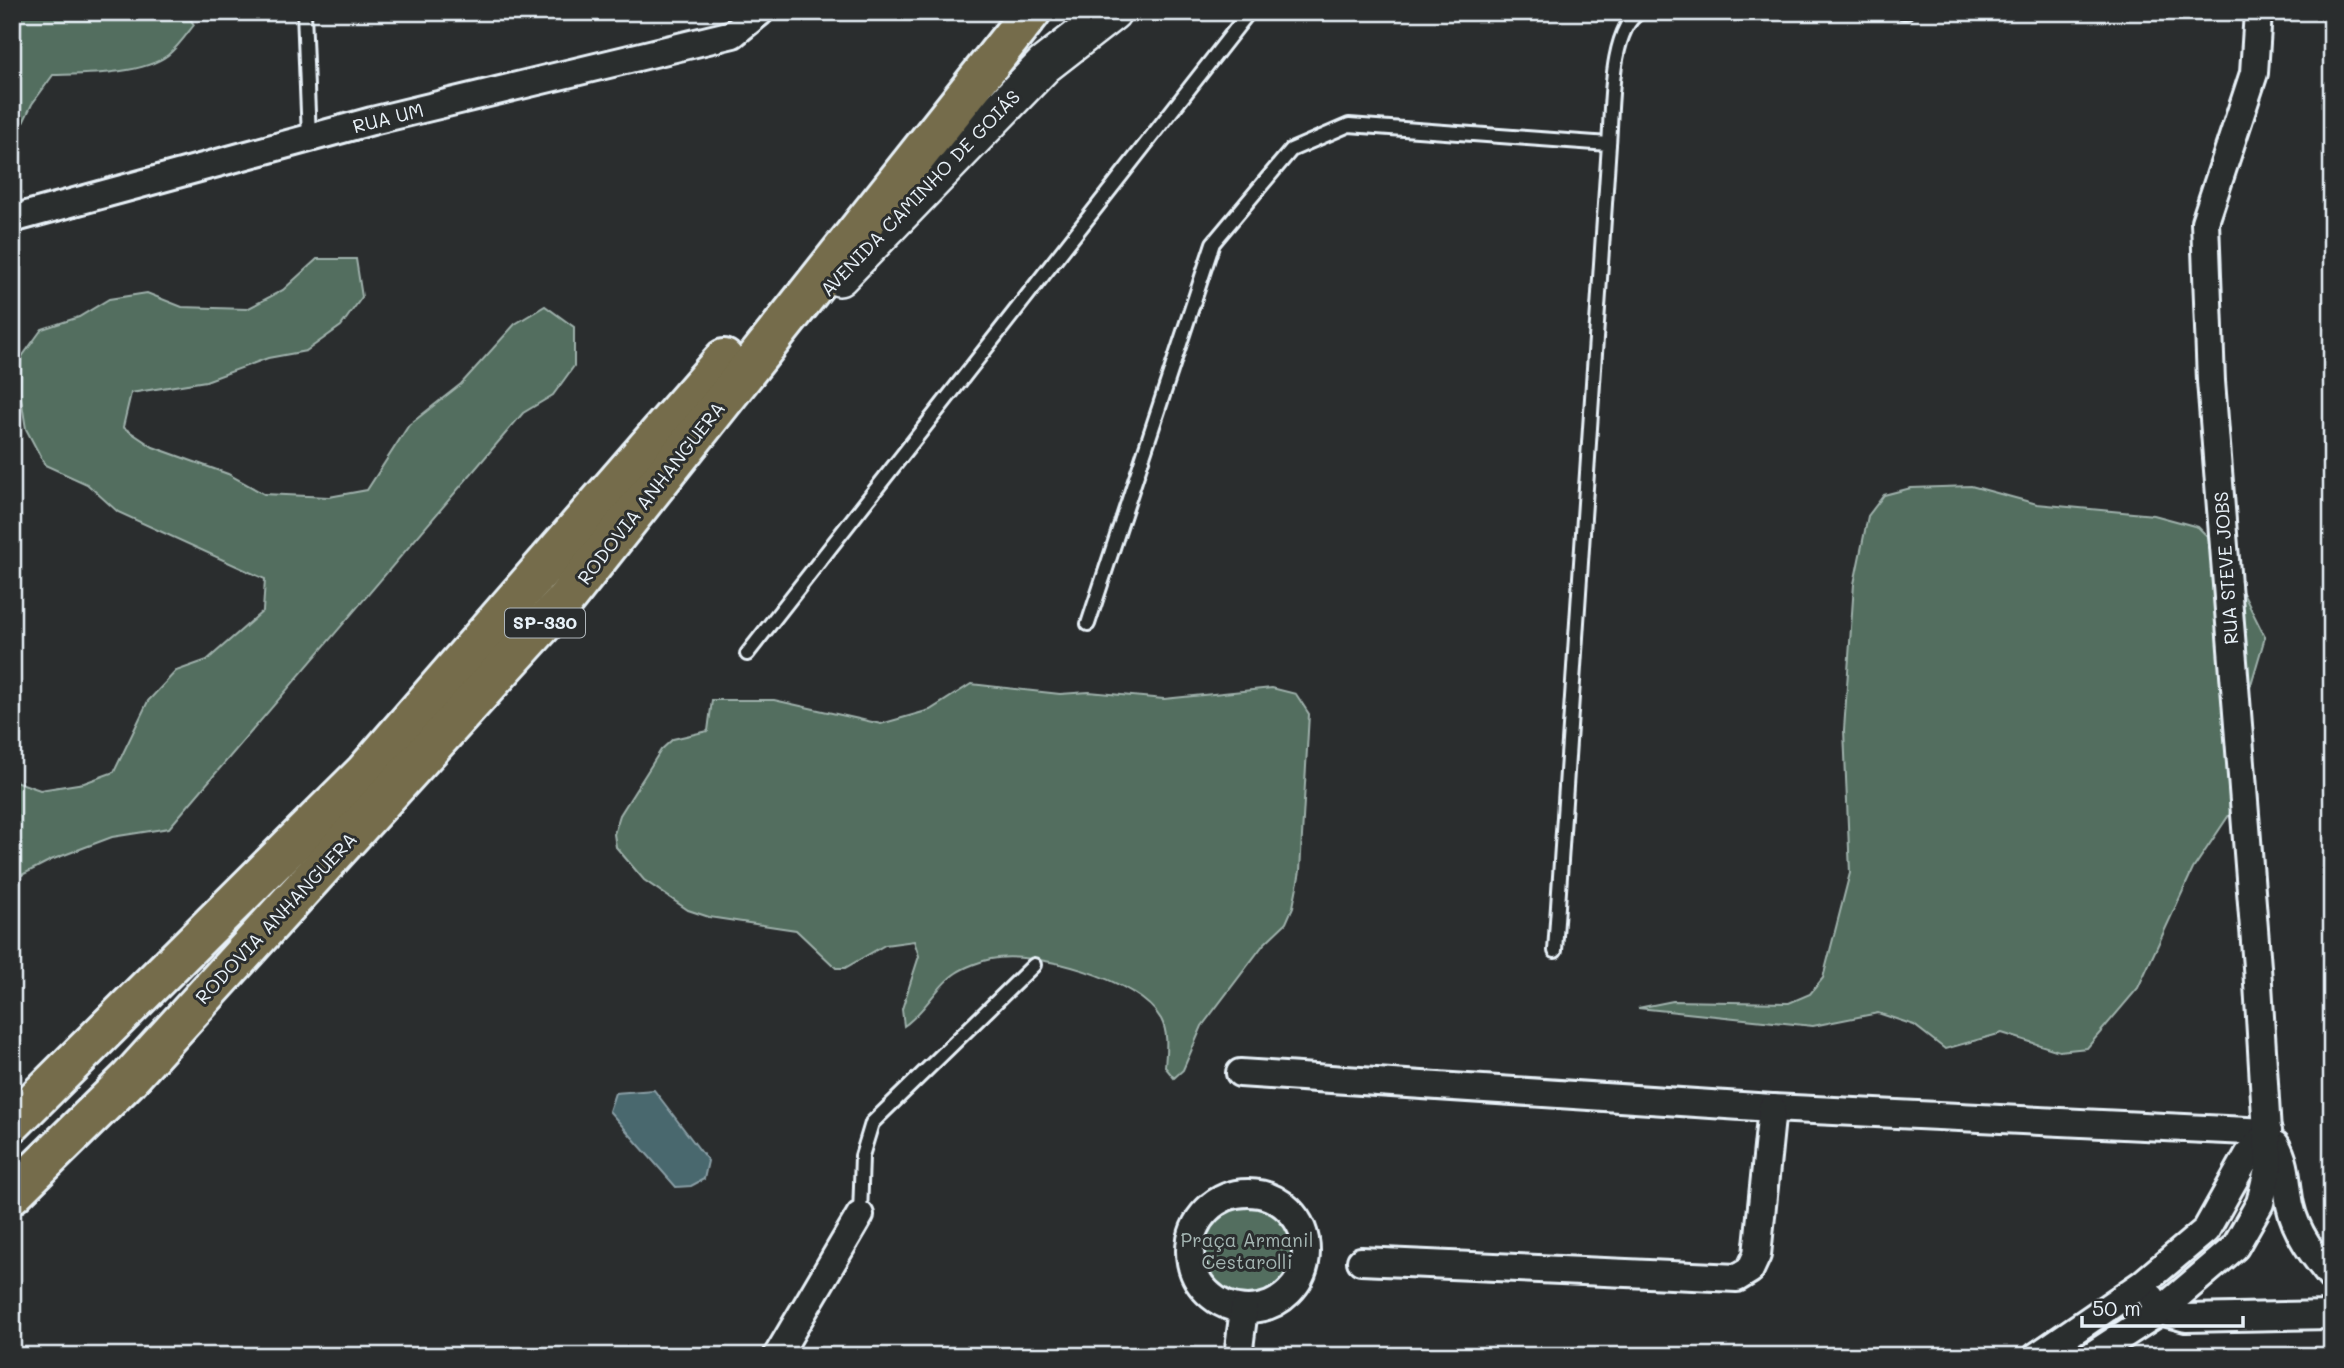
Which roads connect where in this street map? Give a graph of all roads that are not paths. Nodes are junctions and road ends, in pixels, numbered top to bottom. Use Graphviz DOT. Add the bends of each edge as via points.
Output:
graph roads {
  1 [pos="304,12"];
  2 [pos="760,12"];
  3 [pos="1000,12"];
  4 [pos="1031,12"];
  5 [pos="1112,12"];
  6 [pos="1249,12"];
  7 [pos="1640,12"];
  8 [pos="2258,12"];
  9 [pos="309,138"];
  10 [pos="1609,144"];
  11 [pos="12,219"];
  12 [pos="737,384"];
  13 [pos="1088,624"];
  14 [pos="747,654"];
  15 [pos="1555,951"];
  16 [pos="1034,964"];
  17 [pos="1240,1073"];
  18 [pos="1772,1108"];
  19 [pos="12,1123"];
  20 [pos="2268,1132"];
  21 [pos="12,1194"];
  22 [pos="860,1215"];
  23 [pos="1361,1261"];
  24 [pos="2332,1278"];
  25 [pos="2143,1283"];
  26 [pos="1244,1309"];
  27 [pos="2160,1311"];
  28 [pos="2332,1315"];
  29 [pos="777,1356"];
  30 [pos="1238,1356"];
  31 [pos="2037,1356"];
  32 [pos="2091,1356"];
  1 -- 9 [label="lane"];
  2 -- 9 [label="street, RUA UM" via="733,33"];
  3 -- 19 [label="highway, RODOVIA ANHANGUERA / SP-330" via="716,370 365,772"];
  4 -- 12 [label="highway, RODOVIA ANHANGUERA / SP-330"];
  5 -- 12 [label="main road, AVENIDA CAMINHO DE GOIÁS" via="1044,65"];
  6 -- 14 [label="lane"];
  7 -- 10 [label="lane" via="1630,18 1618,46"];
  8 -- 20 [label="street, RUA STEVE JOBS" via="2254,73 2205,222 2211,381"];
  9 -- 11 [label="street, RUA UM"];
  10 -- 13 [label="lane" via="1349,125 1291,150 1213,243"];
  10 -- 15 [label="lane"];
  12 -- 21 [label="highway, RODOVIA ANHANGUERA / SP-330" via="565,600 129,1079"];
  16 -- 22 [label="lane" via="872,1123 862,1156"];
  17 -- 18 [label="street"];
  18 -- 20 [label="street"];
  18 -- 23 [label="street" via="1757,1255 1750,1270 1737,1278"];
  20 -- 24 [label="street" via="2282,1154 2290,1208 2307,1247"];
  20 -- 25 [label="street" via="2248,1155 2206,1230"];
  20 -- 27 [label="street, RUA STEVE JOBS" via="2269,1166 2260,1203 2235,1247"];
  22 -- 29 [label="street"];
  25 -- 27 [label="street"];
  25 -- 31 [label="street"];
  26 -- 26 [label="street" via="1263,1308 1294,1287 1304,1270 1305,1241 1294,1215 1280,1202 1243,1193 1225,1198 1197,1224 1191,1261 1209,1294"];
  26 -- 30 [label="street"];
  27 -- 28 [label="street" via="2186,1318"];
  27 -- 32 [label="street, RUA STEVE JOBS"];
}
